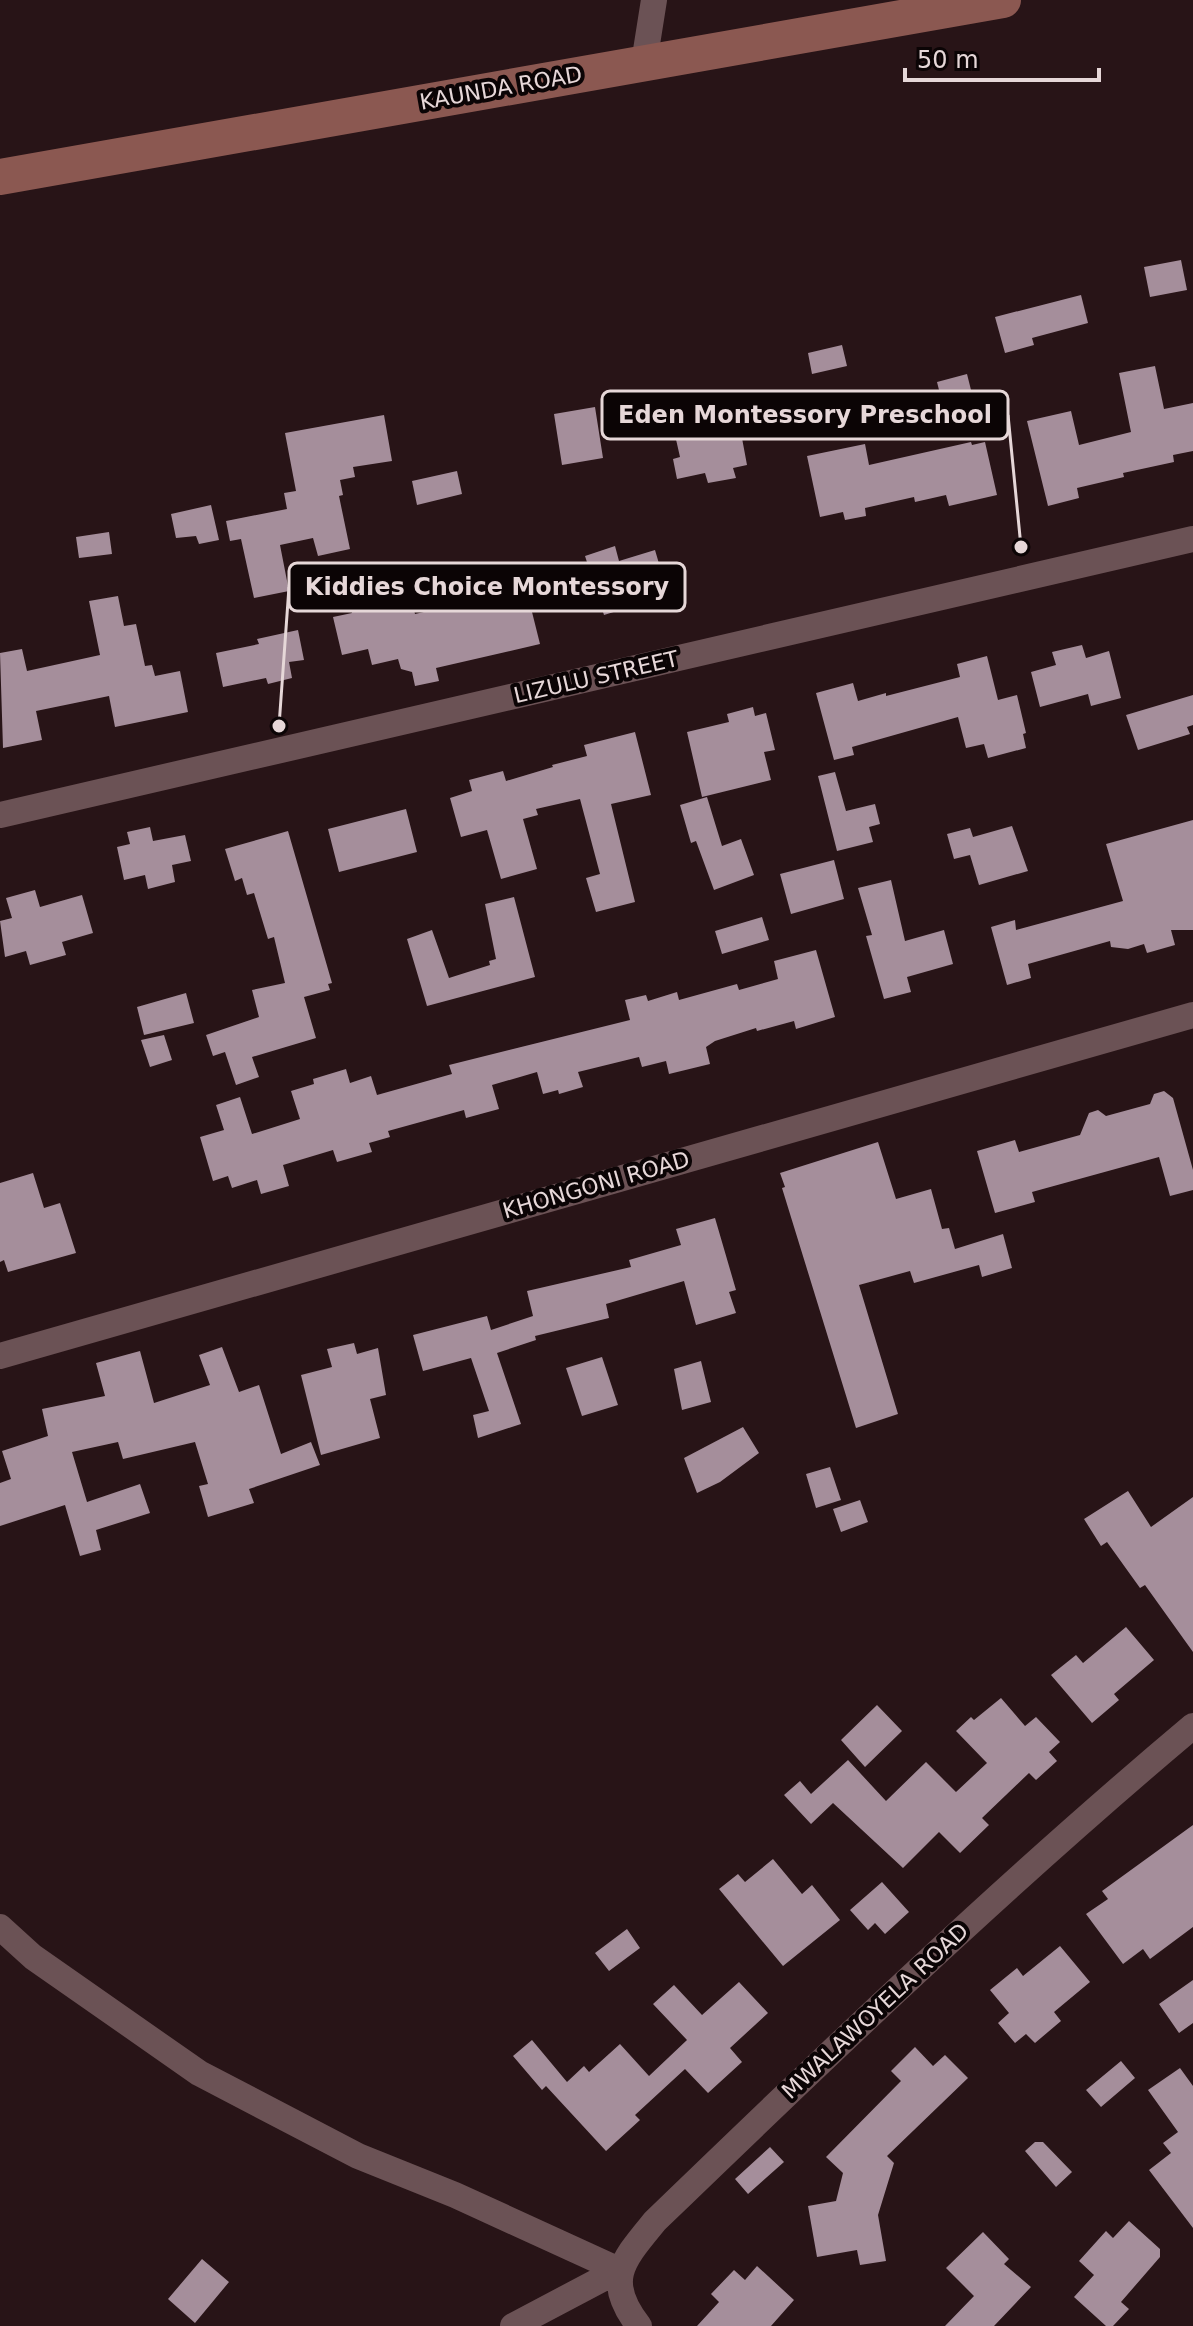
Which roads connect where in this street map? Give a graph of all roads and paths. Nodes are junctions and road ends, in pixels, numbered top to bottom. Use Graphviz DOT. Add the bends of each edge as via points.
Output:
graph roads {
  1 [pos="654,0"];
  2 [pos="1003,0"];
  3 [pos="644,63"];
  4 [pos="0,177"];
  5 [pos="1193,539"];
  6 [pos="0,815"];
  7 [pos="1193,1015"];
  8 [pos="0,1356"];
  9 [pos="1193,1726"];
  10 [pos="0,1927"];
  11 [pos="619,2270"];
  12 [pos="513,2326"];
  13 [pos="639,2326"];
  1 -- 3 [label="street"];
  2 -- 3 [label="main road, KAUNDA ROAD"];
  3 -- 4 [label="main road, KAUNDA ROAD"];
  5 -- 6 [label="street, LIZULU STREET"];
  7 -- 8 [label="street, KHONGONI ROAD"];
  9 -- 11 [label="street, MWALAWOYELA ROAD" via="886,1997 655,2221"];
  10 -- 11 [label="street" via="33,1957 199,2073 358,2156"];
  11 -- 12 [label="street"];
  11 -- 13 [label="street" via="621,2298"];
}
